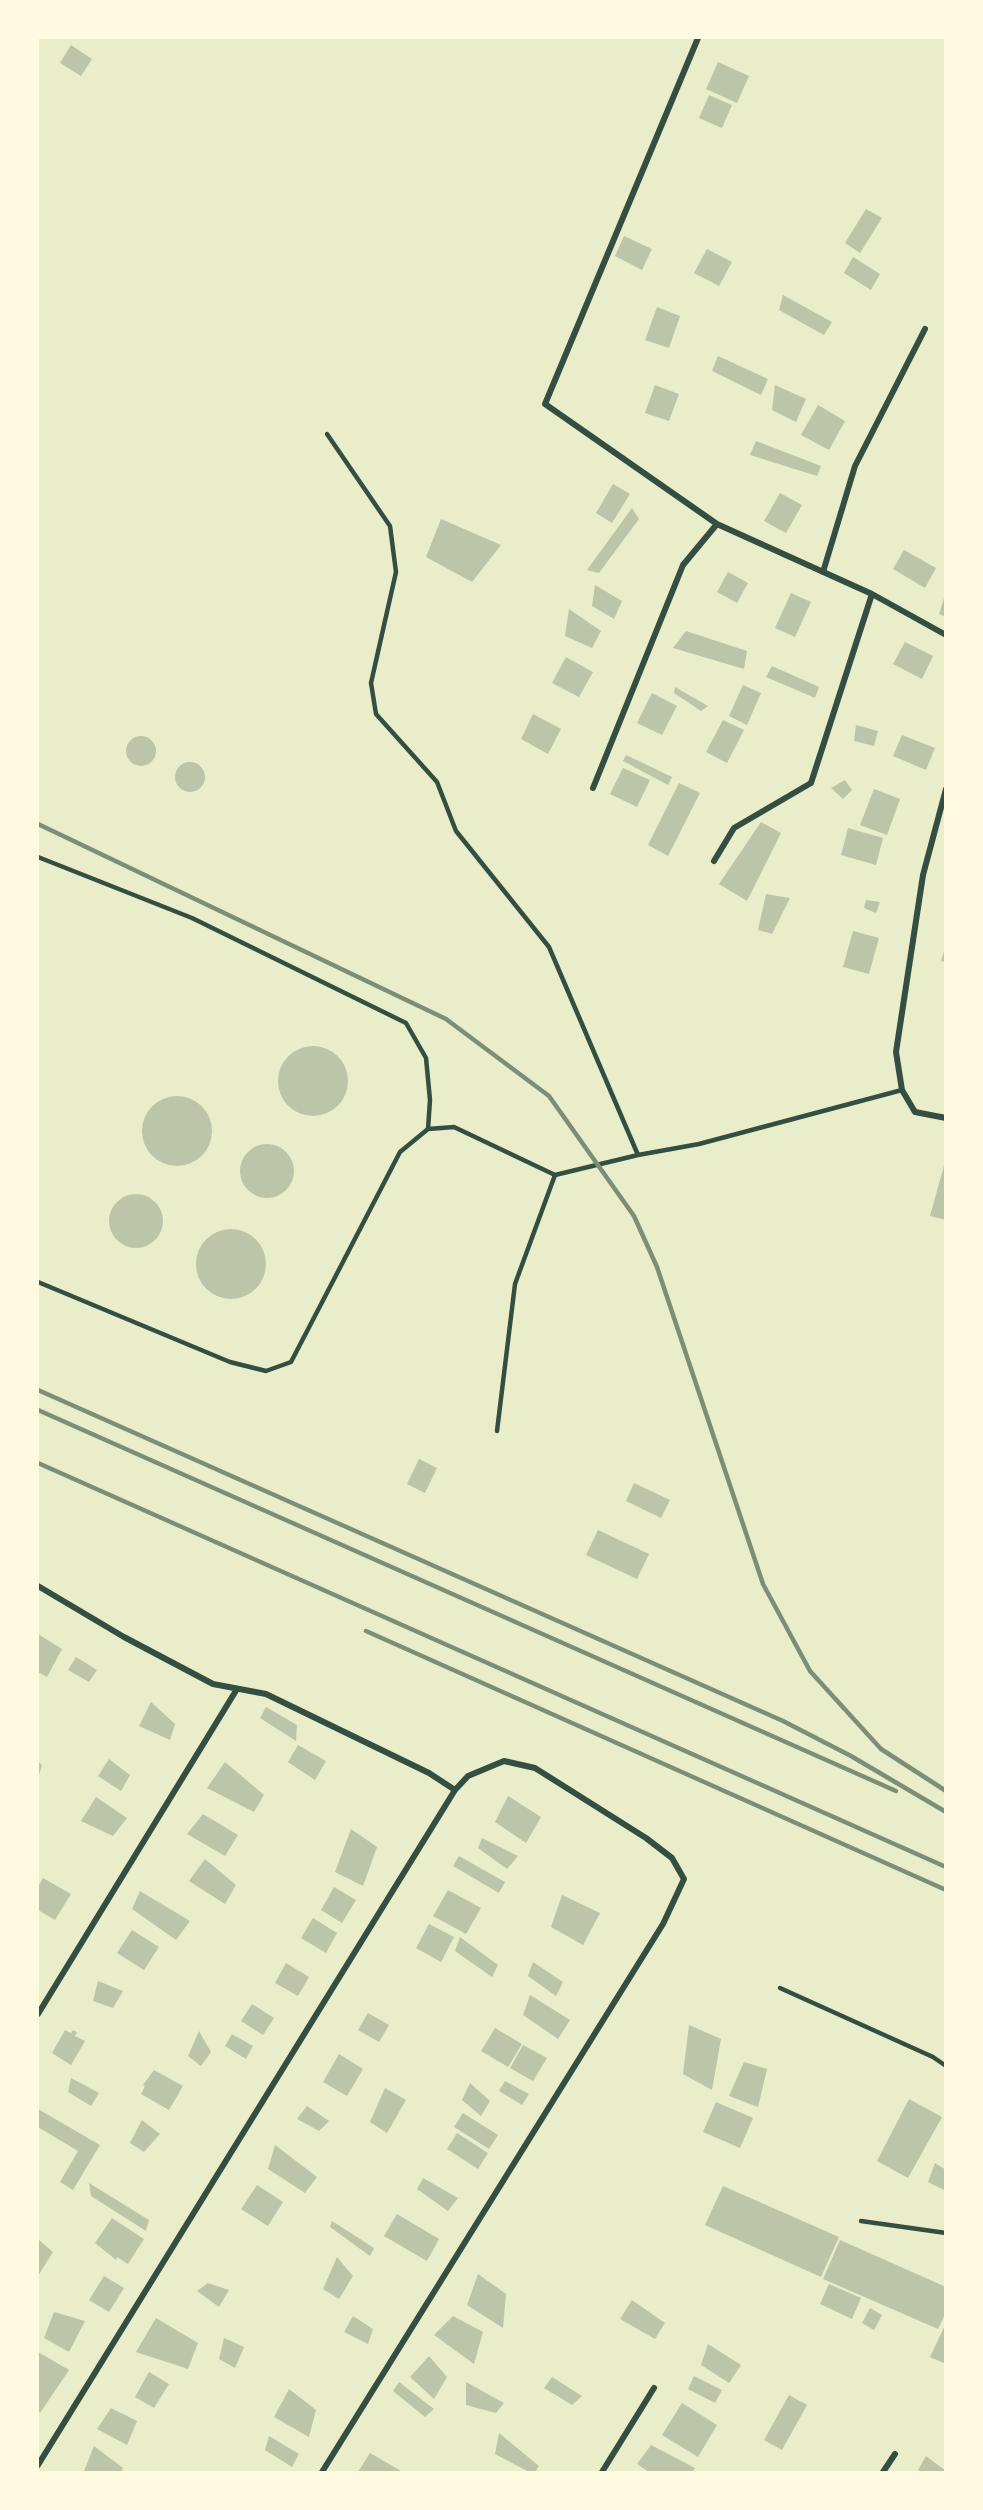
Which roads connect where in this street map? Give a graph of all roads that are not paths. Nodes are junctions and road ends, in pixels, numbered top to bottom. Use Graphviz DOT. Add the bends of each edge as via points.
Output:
graph roads {
  1 [pos="698,38"];
  2 [pos="925,329"];
  3 [pos="327,434"];
  4 [pos="717,524"];
  5 [pos="823,572"];
  6 [pos="872,594"];
  7 [pos="945,635"];
  8 [pos="593,788"];
  9 [pos="945,789"];
  10 [pos="38,857"];
  11 [pos="714,861"];
  12 [pos="902,1090"];
  13 [pos="945,1118"];
  14 [pos="428,1129"];
  15 [pos="638,1155"];
  16 [pos="555,1174"];
  17 [pos="38,1282"];
  18 [pos="497,1431"];
  19 [pos="38,1586"];
  20 [pos="237,1689"];
  21 [pos="455,1790"];
  22 [pos="780,1988"];
  23 [pos="38,2014"];
  24 [pos="945,2066"];
  25 [pos="861,2221"];
  26 [pos="945,2233"];
  27 [pos="654,2388"];
  28 [pos="894,2454"];
  29 [pos="38,2465"];
  30 [pos="322,2472"];
  31 [pos="602,2472"];
  32 [pos="883,2472"];
  1 -- 4 [label="street" via="545,404"];
  2 -- 5 [label="street" via="855,466"];
  3 -- 15 [label="lane" via="390,526 396,572 371,683 376,714 437,782 456,831 549,947"];
  4 -- 5 [label="street"];
  4 -- 8 [label="street" via="683,565"];
  5 -- 6 [label="street"];
  6 -- 7 [label="street"];
  6 -- 11 [label="street" via="811,783 734,828"];
  9 -- 12 [label="street" via="923,874 896,1052"];
  10 -- 14 [label="lane" via="192,918 406,1023 426,1058"];
  12 -- 13 [label="street" via="915,1112"];
  12 -- 15 [label="lane" via="699,1144"];
  14 -- 16 [label="lane" via="454,1127"];
  14 -- 17 [label="lane" via="400,1152 291,1362 266,1371 230,1362"];
  15 -- 16 [label="lane"];
  16 -- 18 [label="lane" via="515,1284"];
  19 -- 20 [label="street" via="213,1684"];
  20 -- 21 [label="street" via="266,1694 429,1773"];
  20 -- 23 [label="street"];
  21 -- 29 [label="street"];
  21 -- 30 [label="street" via="468,1776 504,1761 535,1768 646,1838 672,1858 684,1879 663,1924"];
  22 -- 24 [label="lane" via="933,2057"];
  25 -- 26 [label="lane"];
  27 -- 31 [label="street"];
  28 -- 32 [label="street"];
}
